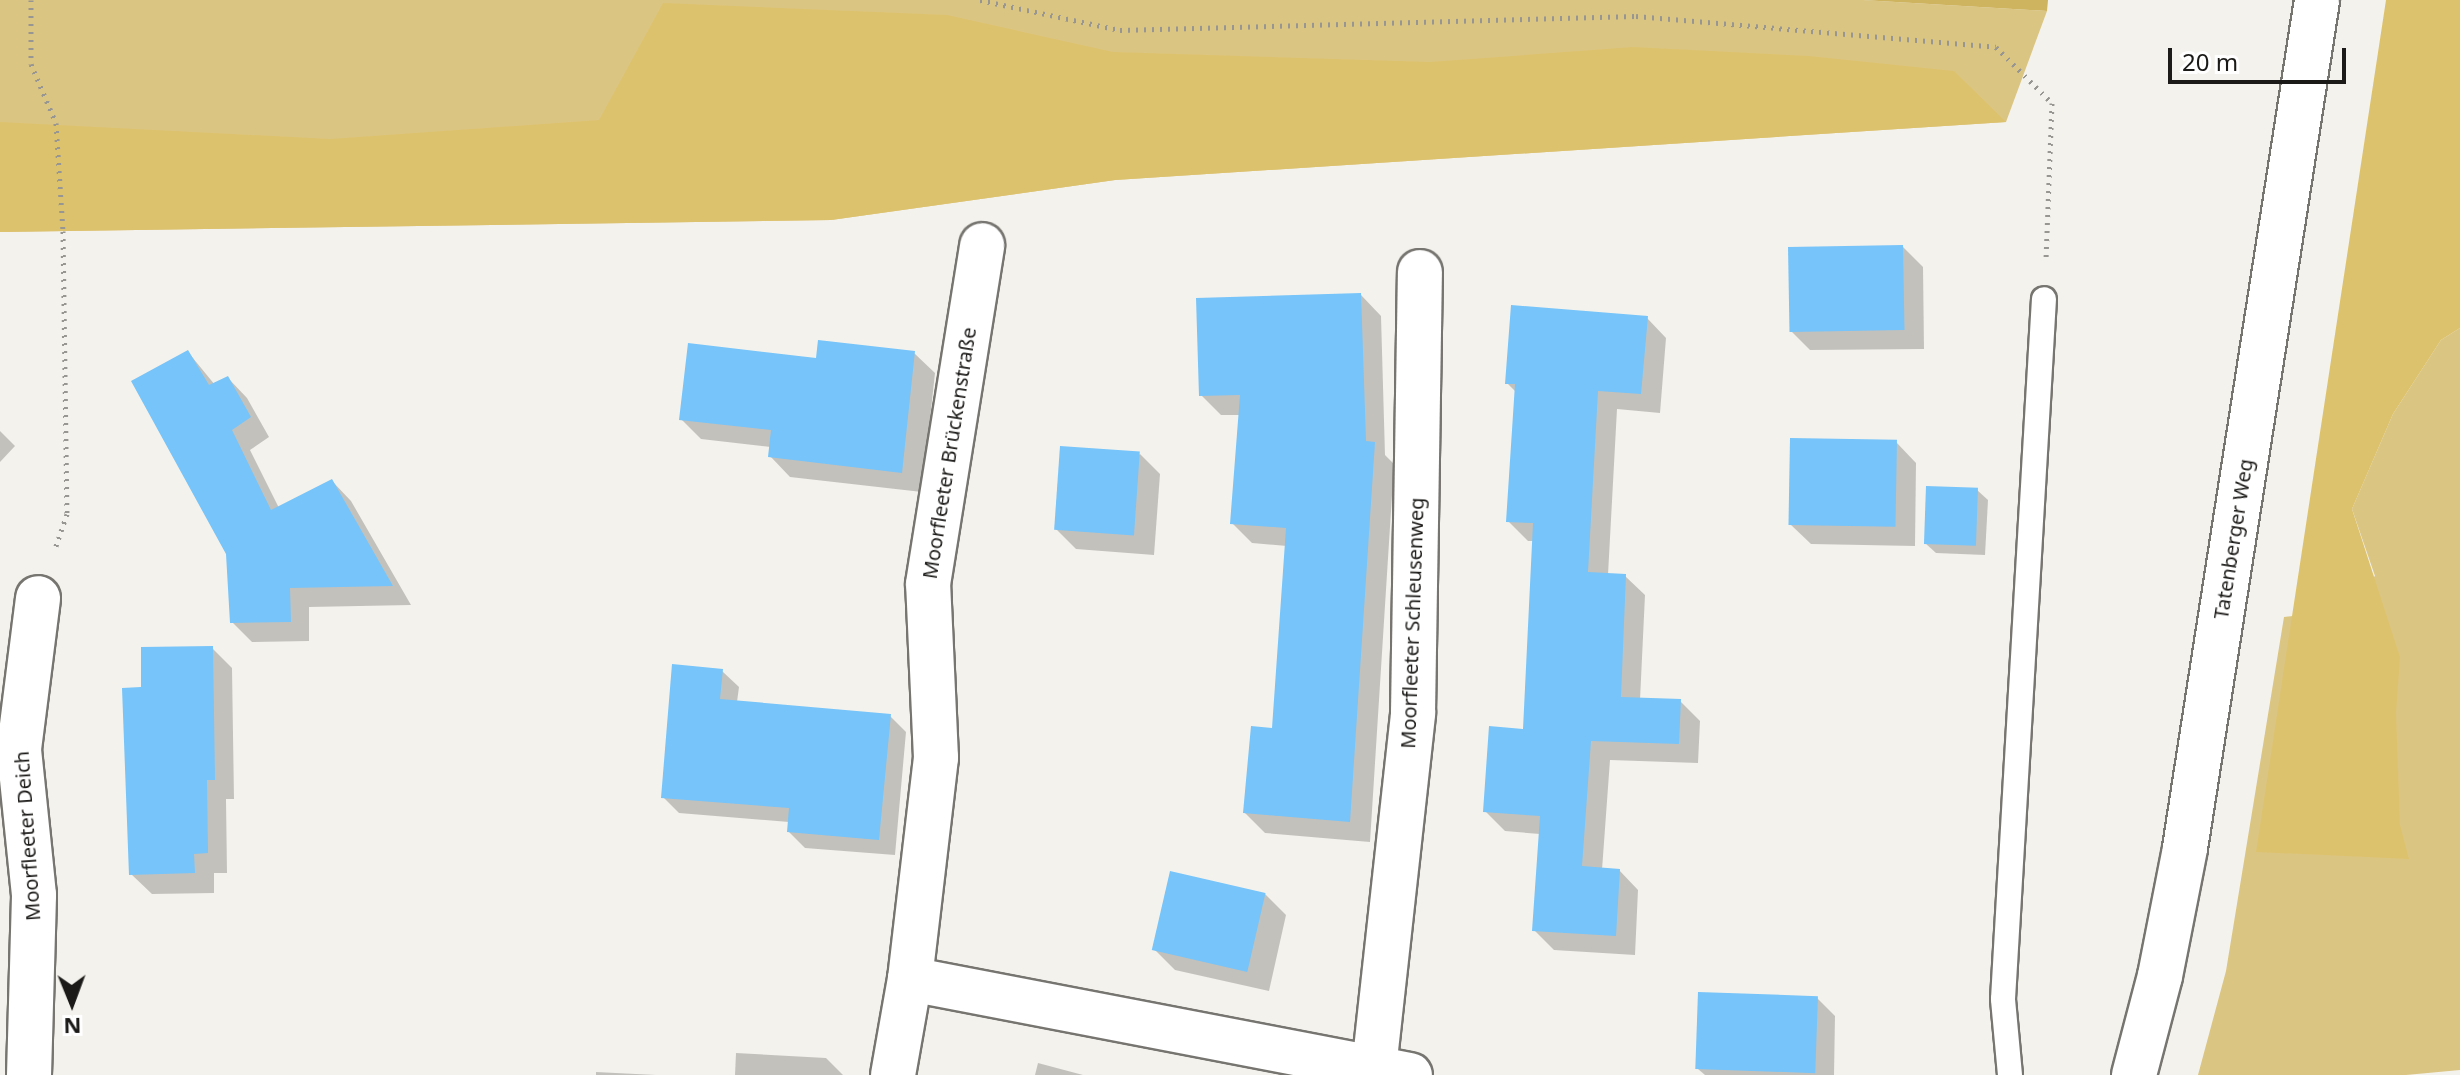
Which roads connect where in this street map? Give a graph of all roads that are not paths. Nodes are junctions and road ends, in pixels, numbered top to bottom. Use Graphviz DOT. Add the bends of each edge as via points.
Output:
graph roads {
  1 [pos="2317,0"];
  2 [pos="982,245"];
  3 [pos="1420,272"];
  4 [pos="2044,299"];
  5 [pos="38,598"];
  6 [pos="910,979"];
  7 [pos="1392,1072"];
  8 [pos="29,1075"];
  9 [pos="893,1075"];
  10 [pos="2010,1075"];
  11 [pos="2134,1075"];
  1 -- 11 [label="street, Tatenberger Weg" via="2185,848"];
  2 -- 6 [label="street, Moorfleeter Brückenstraße" via="928,584 936,758"];
  3 -- 7 [label="street, Moorfleeter Schleusenweg" via="1413,713"];
  4 -- 10 [label="lane" via="2003,999"];
  5 -- 8 [label="street, Moorfleeter Deich" via="19,749 34,895"];
  6 -- 7 [label="street, Moorfleeter Schleusenweg"];
  6 -- 9 [label="street, Moorfleeter Brückenstraße"];
}
